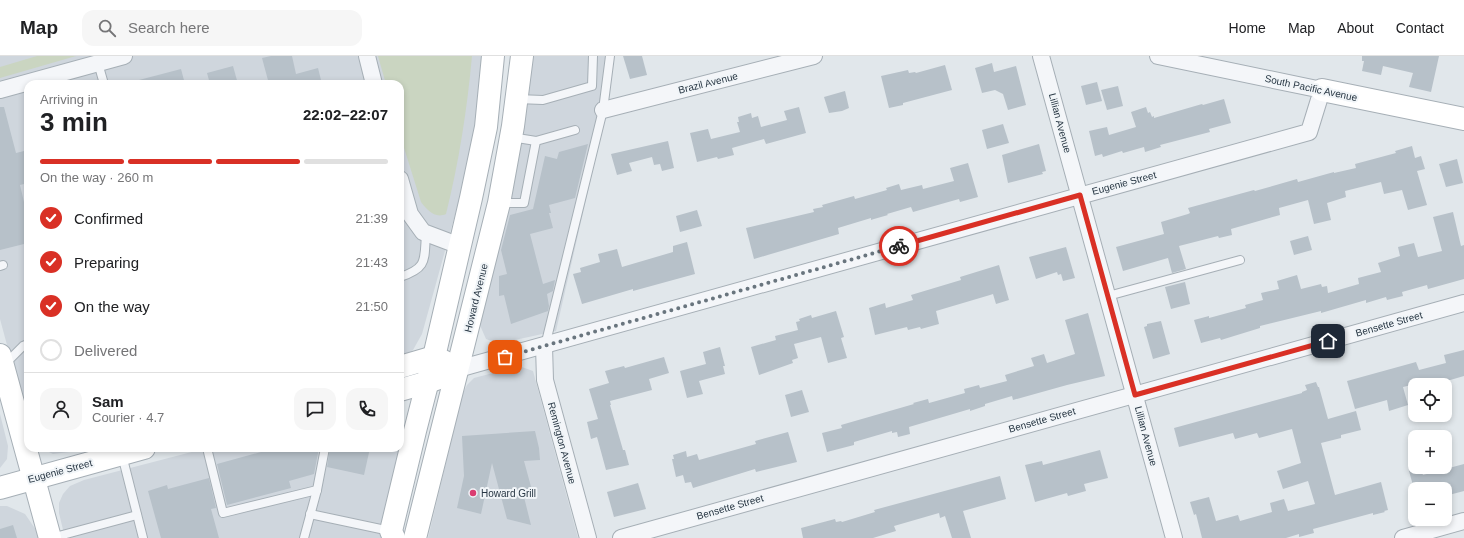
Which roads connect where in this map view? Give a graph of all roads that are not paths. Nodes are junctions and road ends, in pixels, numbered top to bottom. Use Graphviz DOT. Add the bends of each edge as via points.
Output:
graph roads {
  1 [pos="124,56"];
  2 [pos="367,56"];
  3 [pos="493,56"];
  4 [pos="522,56"];
  5 [pos="593,56"];
  6 [pos="610,56"];
  7 [pos="814,56"];
  8 [pos="1042,56"];
  9 [pos="1158,56"];
  10 [pos="98,63"];
  11 [pos="36,80"];
  12 [pos="103,80"];
  13 [pos="373,80"];
  14 [pos="24,83"];
  15 [pos="0,90"];
  16 [pos="1322,90"];
  17 [pos="516,99"];
  18 [pos="603,110"];
  19 [pos="1464,119"];
  20 [pos="575,130"];
  21 [pos="511,137"];
  22 [pos="536,141"];
  23 [pos="1080,195"];
  24 [pos="404,203"];
  25 [pos="499,203"];
  26 [pos="426,234"];
  27 [pos="460,246"];
  28 [pos="1240,260"];
  29 [pos="404,276"];
  30 [pos="1108,296"];
  31 [pos="1464,303"];
  32 [pos="24,346"];
  33 [pos="544,346"];
  34 [pos="434,357"];
  35 [pos="2,360"];
  36 [pos="404,366"];
  37 [pos="458,369"];
  38 [pos="428,382"];
  39 [pos="404,389"];
  40 [pos="1135,395"];
  41 [pos="404,416"];
  42 [pos="415,431"];
  43 [pos="24,441"];
  44 [pos="27,452"];
  45 [pos="208,452"];
  46 [pos="324,452"];
  47 [pos="115,453"];
  48 [pos="34,478"];
  49 [pos="0,488"];
  50 [pos="317,490"];
  51 [pos="310,514"];
  52 [pos="138,515"];
  53 [pos="1464,521"];
  54 [pos="393,535"];
  55 [pos="50,538"];
  56 [pos="143,538"];
  57 [pos="304,538"];
  58 [pos="415,538"];
  59 [pos="588,538"];
  60 [pos="621,538"];
  61 [pos="1174,538"];
  62 [pos="1403,538"];
  1 -- 10 [label="street"];
  2 -- 13 [label="street"];
  3 -- 27 [label="main road" via="486,127"];
  4 -- 17 [label="main road, Howard Avenue"];
  5 -- 17 [label="lane" via="592,86 543,100"];
  6 -- 18 [label="lane"];
  7 -- 18 [label="street, Brazil Avenue"];
  8 -- 23 [label="street, Lillian Avenue"];
  9 -- 16 [label="street, South Pacific Avenue"];
  10 -- 11 [label="street"];
  10 -- 12 [label="lane"];
  14 -- 15 [label="street"];
  16 -- 19 [label="main road, South Pacific Avenue"];
  16 -- 23 [label="street, Eugenie Street" via="1309,132"];
  17 -- 21 [label="main road, Howard Avenue"];
  18 -- 33 [label="lane"];
  20 -- 22 [label="lane"];
  21 -- 22 [label="lane"];
  21 -- 25 [label="main road, Howard Avenue"];
  22 -- 25 [label="lane" via="524,203"];
  23 -- 30 [label="street, Lillian Avenue"];
  23 -- 33 [label="street, Eugenie Street"];
  24 -- 26 [label="street"];
  25 -- 37 [label="main road, Howard Avenue"];
  26 -- 27 [label="street"];
  26 -- 29 [label="lane" via="423,263 413,273"];
  27 -- 34 [label="main road"];
  28 -- 30 [label="lane"];
  30 -- 40 [label="street, Lillian Avenue"];
  31 -- 40 [label="street, Bensette Street"];
  32 -- 35 [label="lane"];
  33 -- 37 [label="street, Eugenie Street"];
  33 -- 59 [label="street, Remington Avenue" via="545,380"];
  34 -- 36 [label="main road"];
  34 -- 37 [label="main road"];
  34 -- 38 [label="main road"];
  35 -- 43 [label="main road"];
  37 -- 38 [label="main road, Eugenie Street"];
  37 -- 58 [label="main road, Howard Avenue"];
  38 -- 39 [label="main road, Eugenie Street"];
  38 -- 42 [label="main road"];
  40 -- 60 [label="street, Bensette Street"];
  40 -- 61 [label="street, Lillian Avenue"];
  41 -- 42 [label="main road"];
  42 -- 54 [label="main road"];
  44 -- 48 [label="main road"];
  45 -- 50 [label="lane" via="223,512"];
  46 -- 50 [label="lane"];
  47 -- 48 [label="main road, Eugenie Street"];
  47 -- 52 [label="lane"];
  48 -- 49 [label="main road, Eugenie Street"];
  48 -- 55 [label="main road"];
  50 -- 51 [label="lane"];
  51 -- 54 [label="lane"];
  51 -- 57 [label="lane"];
  52 -- 55 [label="lane"];
  52 -- 56 [label="lane"];
  53 -- 62 [label="street"];
}
